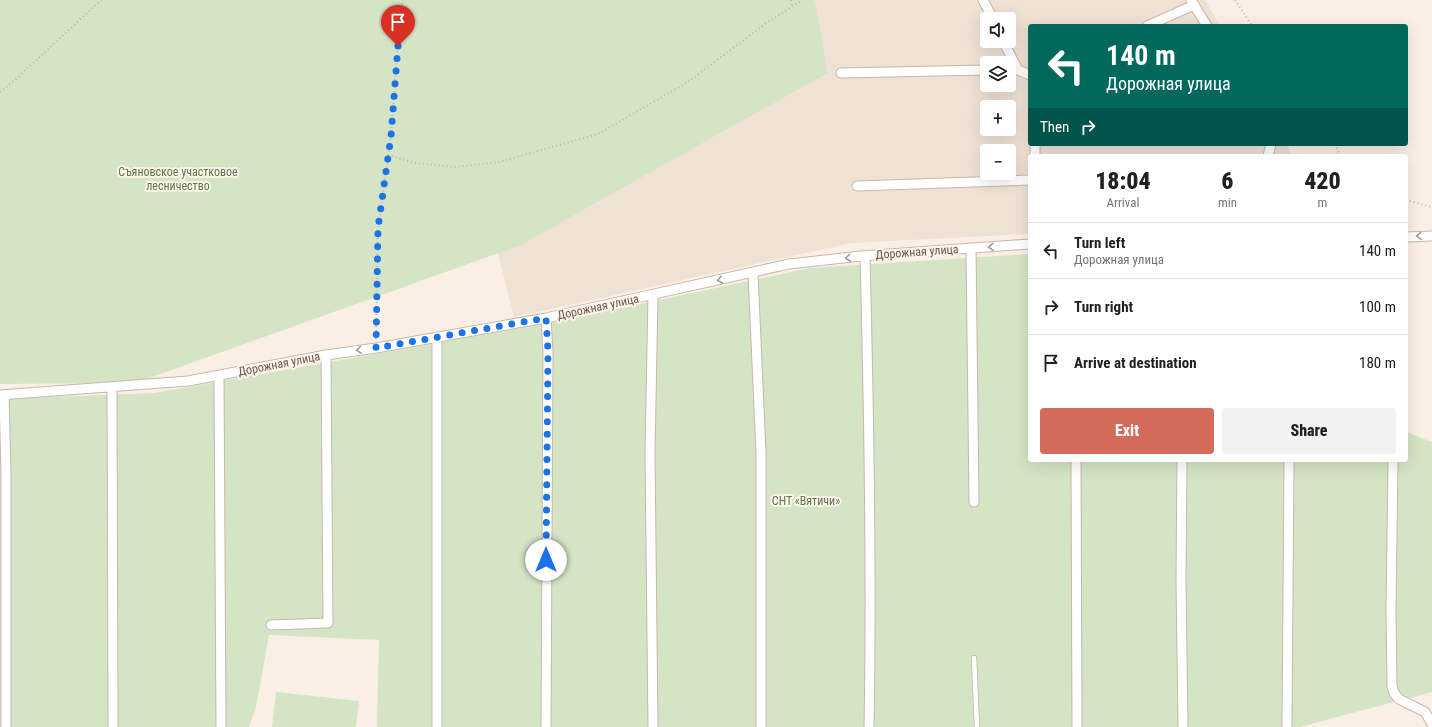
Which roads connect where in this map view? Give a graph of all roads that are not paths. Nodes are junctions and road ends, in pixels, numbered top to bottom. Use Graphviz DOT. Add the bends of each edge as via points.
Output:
graph roads {
  1 [pos="983,0"];
  2 [pos="1193,3"];
  3 [pos="989,12"];
  4 [pos="1151,24"];
  5 [pos="1206,24"];
  6 [pos="980,70"];
  7 [pos="1016,71"];
  8 [pos="841,73"];
  9 [pos="1028,75"];
  10 [pos="1028,180"];
  11 [pos="857,186"];
  12 [pos="1432,236"];
  13 [pos="1408,237"];
  14 [pos="1028,244"];
  15 [pos="971,248"];
  16 [pos="865,256"];
  17 [pos="753,272"];
  18 [pos="653,295"];
  19 [pos="546,318"];
  20 [pos="437,338"];
  21 [pos="326,355"];
  22 [pos="219,375"];
  23 [pos="112,387"];
  24 [pos="2,395"];
  25 [pos="1076,462"];
  26 [pos="1182,462"];
  27 [pos="1289,462"];
  28 [pos="1393,462"];
  29 [pos="974,502"];
  30 [pos="271,625"];
  31 [pos="974,658"];
  32 [pos="1432,724"];
  33 [pos="6,727"];
  34 [pos="113,727"];
  35 [pos="222,727"];
  36 [pos="437,727"];
  37 [pos="546,727"];
  38 [pos="653,727"];
  39 [pos="761,727"];
  40 [pos="869,727"];
  41 [pos="977,727"];
  42 [pos="1077,727"];
  43 [pos="1183,727"];
  44 [pos="1287,727"];
  1 -- 3 [label="street"];
  2 -- 4 [label="street"];
  2 -- 5 [label="street"];
  6 -- 8 [label="street"];
  7 -- 9 [label="street"];
  10 -- 11 [label="street"];
  12 -- 13 [label="street, one-way"];
  14 -- 15 [label="street, Дорожная улица, one-way"];
  15 -- 16 [label="street, Дорожная улица"];
  15 -- 29 [label="street"];
  16 -- 17 [label="street, Дорожная улица, one-way" via="789,264"];
  16 -- 40 [label="street" via="871,657"];
  17 -- 18 [label="street, Дорожная улица, one-way"];
  17 -- 39 [label="street" via="761,453"];
  18 -- 19 [label="street, Дорожная улица"];
  18 -- 38 [label="street" via="650,454"];
  19 -- 20 [label="street, Дорожная улица"];
  19 -- 37 [label="street"];
  20 -- 21 [label="street, Дорожная улица, one-way"];
  20 -- 36 [label="street"];
  21 -- 22 [label="street, Дорожная улица"];
  21 -- 30 [label="street" via="328,623"];
  22 -- 23 [label="street, Дорожная улица" via="188,381"];
  22 -- 35 [label="street"];
  23 -- 24 [label="street, Дорожная улица"];
  23 -- 34 [label="street"];
  24 -- 33 [label="street" via="6,473"];
  25 -- 42 [label="street"];
  26 -- 43 [label="street" via="1180,580"];
  27 -- 44 [label="street"];
  28 -- 32 [label="street" via="1392,686 1399,699 1425,712"];
  31 -- 41 [label="lane"];
}
